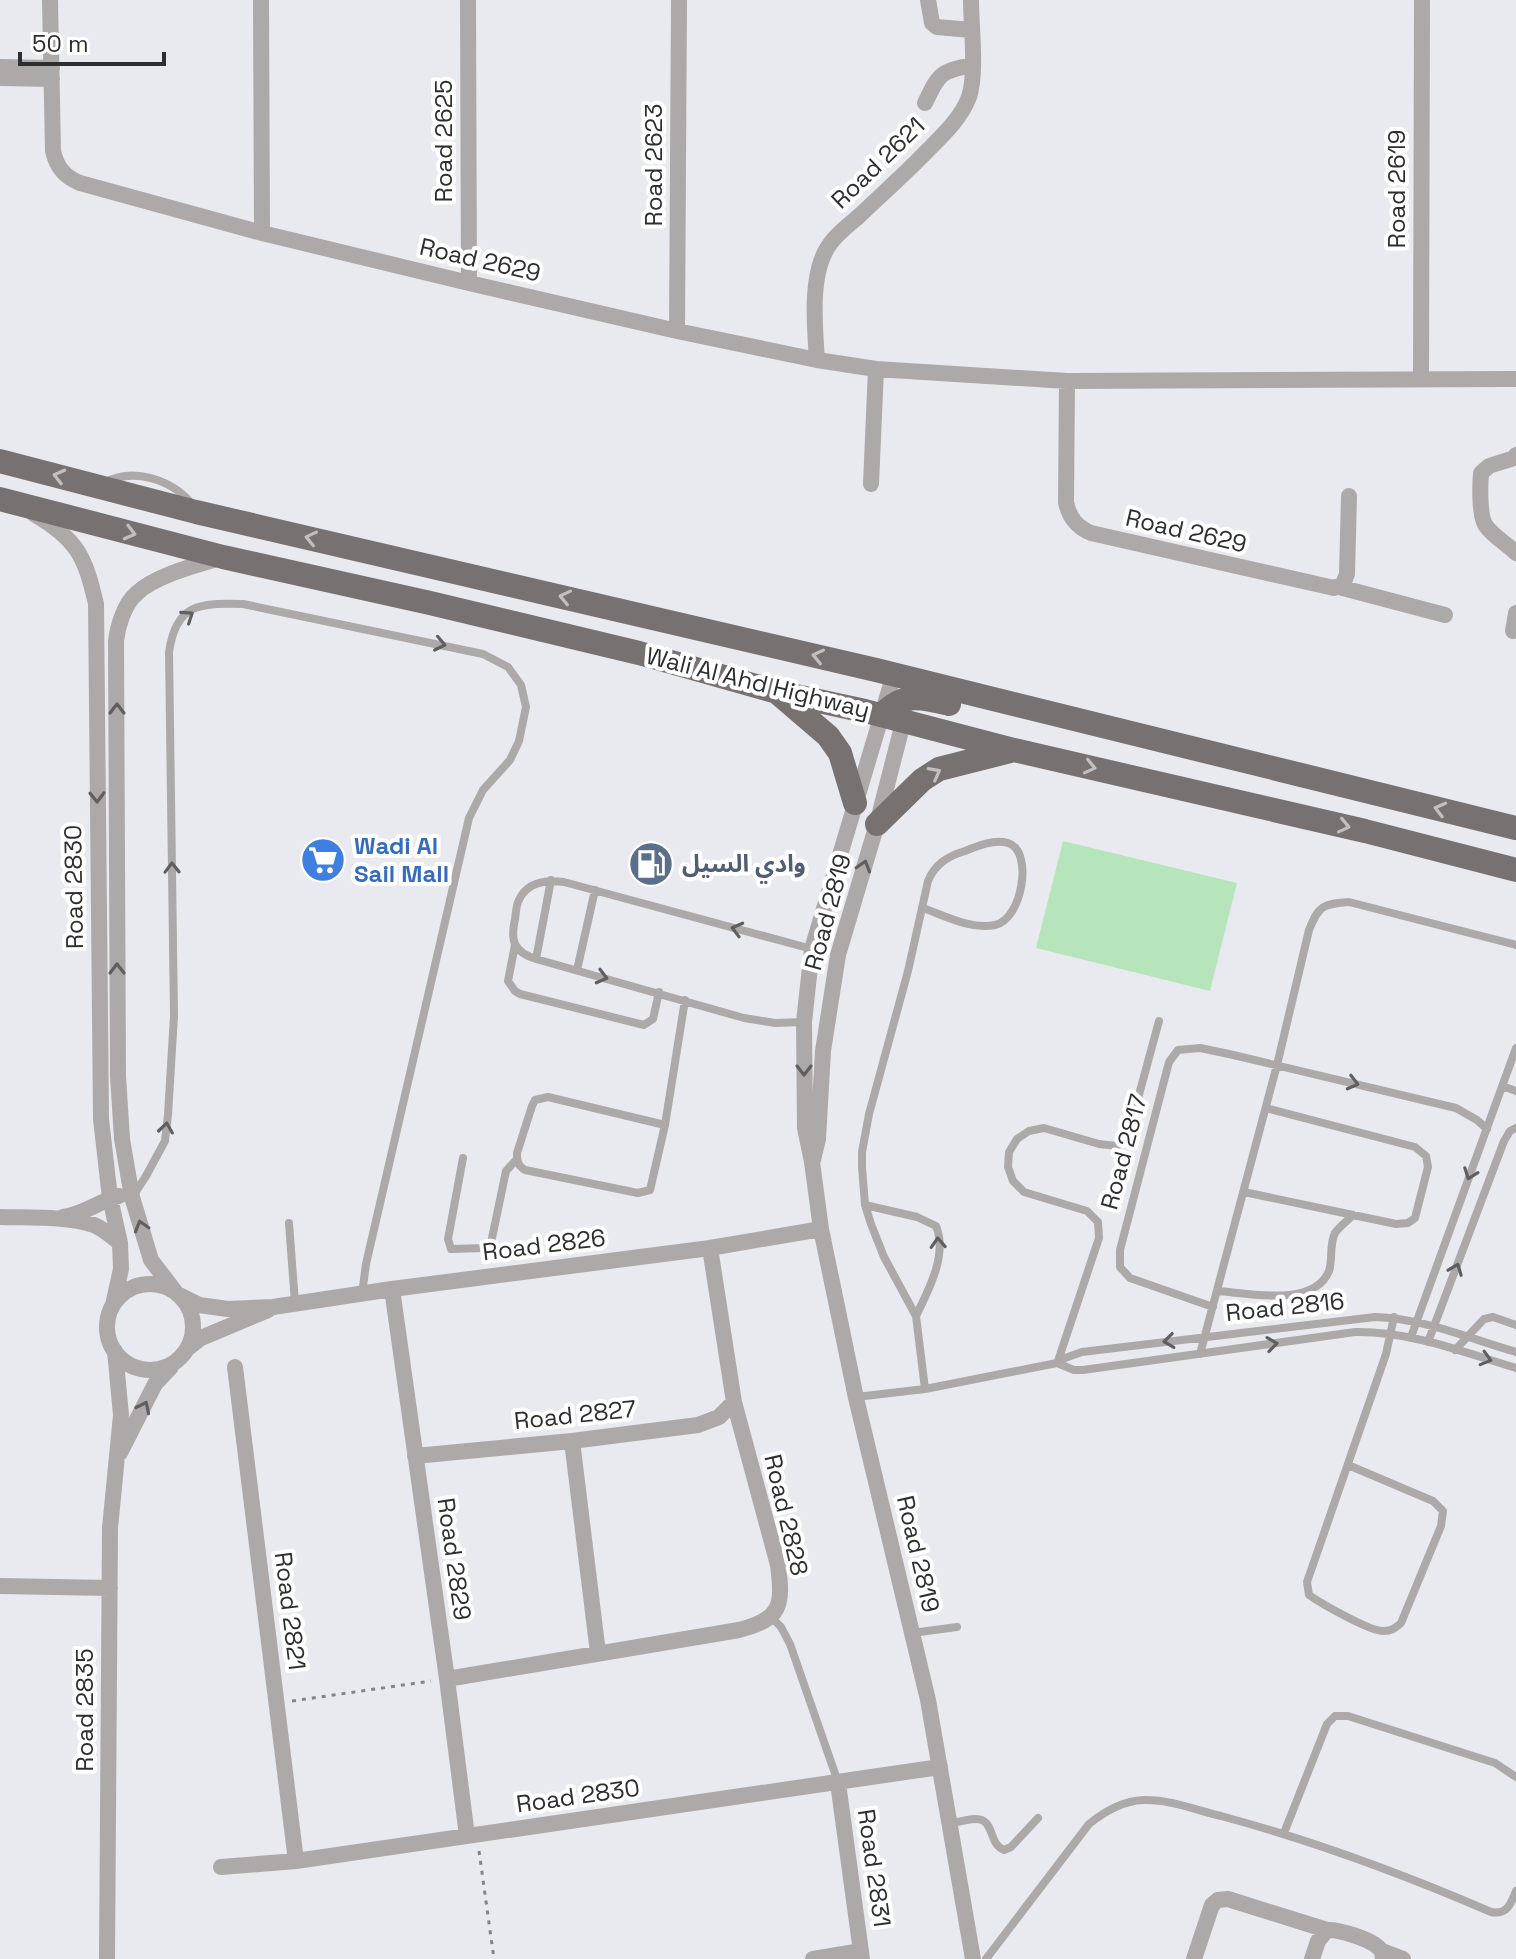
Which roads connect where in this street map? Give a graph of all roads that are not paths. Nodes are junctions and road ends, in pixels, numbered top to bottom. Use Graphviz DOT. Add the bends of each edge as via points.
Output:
graph roads {
  1 [pos="50,0"];
  2 [pos="261,0"];
  3 [pos="468,0"];
  4 [pos="679,0"];
  5 [pos="928,0"];
  6 [pos="971,0"];
  7 [pos="1422,0"];
  8 [pos="971,30"];
  9 [pos="973,65"];
  10 [pos="0,67"];
  11 [pos="52,74"];
  12 [pos="0,78"];
  13 [pos="925,103"];
  14 [pos="262,233"];
  15 [pos="469,283"];
  16 [pos="677,331"];
  17 [pos="817,360"];
  18 [pos="876,369"];
  19 [pos="1421,378"];
  20 [pos="1516,379"];
  21 [pos="1067,381"];
  22 [pos="1516,455"];
  23 [pos="0,461"];
  24 [pos="871,484"];
  25 [pos="1349,496"];
  26 [pos="8,501"];
  27 [pos="1516,553"];
  28 [pos="223,557"];
  29 [pos="1339,587"];
  30 [pos="1516,613"];
  31 [pos="1445,615"];
  32 [pos="1513,631"];
  33 [pos="777,692"];
  34 [pos="901,697"];
  35 [pos="1014,750"];
  36 [pos="855,803"];
  37 [pos="877,824"];
  38 [pos="1516,828"];
  39 [pos="1516,870"];
  40 [pos="551,880"];
  41 [pos="595,890"];
  42 [pos="923,908"];
  43 [pos="515,945"];
  44 [pos="1516,945"];
  45 [pos="812,949"];
  46 [pos="838,955"];
  47 [pos="536,959"];
  48 [pos="577,970"];
  49 [pos="659,992"];
  50 [pos="685,1000"];
  51 [pos="828,1019"];
  52 [pos="1159,1021"];
  53 [pos="804,1022"];
  54 [pos="1516,1048"];
  55 [pos="1277,1065"];
  56 [pos="1502,1086"];
  57 [pos="1516,1091"];
  58 [pos="1266,1108"];
  59 [pos="665,1125"];
  60 [pos="1516,1128"];
  61 [pos="1487,1129"];
  62 [pos="463,1158"];
  63 [pos="517,1159"];
  64 [pos="812,1162"];
  65 [pos="1244,1192"];
  66 [pos="132,1197"];
  67 [pos="110,1198"];
  68 [pos="865,1205"];
  69 [pos="1353,1215"];
  70 [pos="0,1217"];
  71 [pos="53,1218"];
  72 [pos="289,1223"];
  73 [pos="821,1229"];
  74 [pos="120,1243"];
  75 [pos="710,1248"];
  76 [pos="392,1289"];
  77 [pos="1217,1291"];
  78 [pos="177,1294"];
  79 [pos="362,1294"];
  80 [pos="295,1304"];
  81 [pos="113,1305"];
  82 [pos="273,1307"];
  83 [pos="1213,1307"];
  84 [pos="916,1316"];
  85 [pos="1394,1317"];
  86 [pos="1417,1322"];
  87 [pos="1516,1325"];
  88 [pos="1434,1327"];
  89 [pos="1391,1333"];
  90 [pos="1205,1336"];
  91 [pos="1411,1337"];
  92 [pos="1467,1338"];
  93 [pos="1428,1342"];
  94 [pos="1455,1350"];
  95 [pos="115,1351"];
  96 [pos="1516,1352"];
  97 [pos="183,1354"];
  98 [pos="1200,1354"];
  99 [pos="1057,1363"];
  100 [pos="235,1367"];
  101 [pos="1516,1368"];
  102 [pos="925,1389"];
  103 [pos="856,1398"];
  104 [pos="734,1402"];
  105 [pos="572,1441"];
  106 [pos="415,1456"];
  107 [pos="116,1462"];
  108 [pos="1348,1465"];
  109 [pos="0,1586"];
  110 [pos="110,1588"];
  111 [pos="771,1617"];
  112 [pos="957,1627"];
  113 [pos="912,1633"];
  114 [pos="598,1653"];
  115 [pos="447,1679"];
  116 [pos="940,1767"];
  117 [pos="1516,1777"];
  118 [pos="838,1783"];
  119 [pos="1038,1818"];
  120 [pos="950,1824"];
  121 [pos="1284,1833"];
  122 [pos="472,1836"];
  123 [pos="296,1861"];
  124 [pos="221,1867"];
  125 [pos="1516,1891"];
  126 [pos="1327,1930"];
  127 [pos="861,1955"];
  128 [pos="1382,1955"];
  129 [pos="107,1959"];
  130 [pos="813,1959"];
  131 [pos="973,1959"];
  132 [pos="986,1959"];
  133 [pos="1194,1959"];
  134 [pos="1312,1959"];
  135 [pos="1403,1959"];
  1 -- 11 [label="street, Road 2629"];
  2 -- 14 [label="street"];
  3 -- 15 [label="street, Road 2625"];
  4 -- 16 [label="street, Road 2623"];
  5 -- 8 [label="street" via="937,27"];
  6 -- 8 [label="street, Road 2621"];
  7 -- 19 [label="street, Road 2619"];
  8 -- 9 [label="street, Road 2621"];
  9 -- 13 [label="street" via="937,78"];
  9 -- 17 [label="street, Road 2621" via="970,94 950,128 825,251 817,272"];
  10 -- 11 [label="street"];
  11 -- 12 [label="street"];
  11 -- 14 [label="street, Road 2629" via="53,151 65,175"];
  14 -- 15 [label="street, Road 2629"];
  15 -- 16 [label="street, Road 2629"];
  16 -- 17 [label="street, Road 2629"];
  17 -- 18 [label="street, Road 2629"];
  18 -- 21 [label="street, Road 2629"];
  18 -- 24 [label="street"];
  19 -- 20 [label="street, Road 2629"];
  19 -- 21 [label="street, Road 2629"];
  21 -- 29 [label="street, Road 2629" via="1066,502 1071,518 1083,530"];
  22 -- 27 [label="street" via="1489,466 1480,482 1485,525"];
  34 -- 23 [label="main road, Wali Al Ahd Highway, one-way"];
  25 -- 29 [label="street" via="1347,574"];
  26 -- 28 [label="main road, Wali Al Ahd Highway, one-way"];
  26 -- 67 [label="street, Road 2830, one-way" via="72,541 86,565 96,604 101,1119"];
  28 -- 33 [label="main road, Wali Al Ahd Highway" via="639,653"];
  66 -- 28 [label="street, Road 2830, one-way" via="118,1076 118,623 135,594 161,578"];
  29 -- 31 [label="street, Road 2629"];
  30 -- 32 [label="street"];
  33 -- 34 [label="main road, Wali Al Ahd Highway"];
  33 -- 36 [label="main road" via="840,753"];
  34 -- 35 [label="main road, Wali Al Ahd Highway"];
  34 -- 36 [label="street, Road 2819"];
  34 -- 37 [label="street, Road 2819"];
  38 -- 34 [label="main road, Wali Al Ahd Highway, one-way" via="1179,746"];
  37 -- 35 [label="main road, one-way" via="939,769"];
  35 -- 39 [label="main road, Wali Al Ahd Highway, one-way"];
  36 -- 45 [label="street, Road 2819"];
  46 -- 37 [label="street, Road 2819, one-way"];
  40 -- 41 [label="lane"];
  40 -- 43 [label="lane" via="538,883 519,900"];
  40 -- 47 [label="lane"];
  45 -- 41 [label="lane, one-way"];
  41 -- 48 [label="lane"];
  42 -- 42 [label="lane" via="932,872 948,857 987,844 1010,844 1020,852 1019,895 1013,913 1000,925 954,920"];
  42 -- 68 [label="lane" via="869,1114 862,1152"];
  43 -- 47 [label="lane"];
  43 -- 49 [label="lane" via="508,981 520,994 644,1025 653,1019"];
  44 -- 55 [label="lane" via="1349,902 1328,903 1309,930"];
  45 -- 46 [label="street"];
  45 -- 53 [label="street, Road 2819"];
  46 -- 51 [label="street, Road 2819"];
  47 -- 48 [label="lane"];
  48 -- 49 [label="lane, one-way"];
  49 -- 50 [label="lane"];
  50 -- 53 [label="lane" via="759,1021"];
  50 -- 59 [label="lane"];
  51 -- 53 [label="street"];
  51 -- 64 [label="street, Road 2819"];
  52 -- 99 [label="lane" via="1127,1139 1117,1146 1099,1144 1044,1128 1017,1139 1009,1152 1013,1181 1024,1192 1087,1211 1098,1222 1099,1238"];
  53 -- 64 [label="street, Road 2819, one-way" via="805,1128"];
  54 -- 56 [label="lane"];
  55 -- 58 [label="lane"];
  55 -- 61 [label="lane, one-way" via="1456,1108"];
  55 -- 83 [label="lane, Road 2817" via="1200,1048 1178,1050 1169,1062 1120,1267 1130,1278"];
  56 -- 57 [label="lane"];
  56 -- 61 [label="lane"];
  58 -- 65 [label="lane"];
  58 -- 69 [label="lane" via="1415,1147 1426,1156 1415,1218 1396,1224"];
  59 -- 63 [label="lane" via="541,1098 532,1106"];
  59 -- 63 [label="lane" via="652,1184 644,1192 525,1170"];
  88 -- 60 [label="lane, one-way" via="1504,1141"];
  61 -- 86 [label="lane, one-way"];
  62 -- 63 [label="lane" via="448,1239 451,1249 485,1248 491,1243 506,1171"];
  64 -- 73 [label="street, Road 2819"];
  65 -- 69 [label="lane"];
  65 -- 77 [label="lane"];
  66 -- 67 [label="street"];
  78 -- 66 [label="street, Road 2830, one-way" via="151,1260"];
  66 -- 79 [label="lane, one-way" via="165,1141 168,1115 174,1016 169,652 175,625 187,613 211,604 243,604 483,654 508,667 521,685 526,707 510,760 483,790 469,818"];
  67 -- 71 [label="street" via="83,1212"];
  67 -- 74 [label="street, Road 2830"];
  68 -- 84 [label="lane" via="884,1257"];
  84 -- 68 [label="lane, one-way" via="939,1258 936,1226"];
  69 -- 77 [label="lane" via="1335,1233 1330,1269 1311,1291"];
  70 -- 71 [label="street"];
  71 -- 74 [label="street" via="94,1225"];
  72 -- 80 [label="lane"];
  73 -- 75 [label="street, Road 2826"];
  73 -- 103 [label="street, Road 2819"];
  74 -- 81 [label="street, Road 2830"];
  75 -- 76 [label="street, Road 2826"];
  75 -- 104 [label="street, Road 2828"];
  76 -- 79 [label="street, Road 2826"];
  76 -- 106 [label="street, Road 2829"];
  77 -- 83 [label="lane"];
  78 -- 81 [label="street" via="167,1287 143,1285"];
  78 -- 82 [label="street, Road 2826" via="199,1305 228,1309"];
  78 -- 97 [label="street" via="193,1325"];
  79 -- 80 [label="street, Road 2826"];
  80 -- 82 [label="street, Road 2826"];
  81 -- 95 [label="street" via="107,1328"];
  82 -- 97 [label="street, Road 2826" via="201,1338"];
  83 -- 90 [label="lane"];
  84 -- 102 [label="lane"];
  85 -- 86 [label="lane, Road 2816"];
  85 -- 89 [label="lane"];
  85 -- 90 [label="lane, Road 2816"];
  86 -- 88 [label="lane, Road 2816"];
  86 -- 91 [label="lane"];
  87 -- 92 [label="lane" via="1484,1319"];
  88 -- 92 [label="lane, Road 2816"];
  88 -- 93 [label="lane"];
  89 -- 91 [label="lane, Road 2816"];
  98 -- 89 [label="lane, Road 2816, one-way" via="1355,1332"];
  89 -- 108 [label="lane"];
  90 -- 98 [label="lane"];
  90 -- 99 [label="lane, Road 2816, one-way" via="1082,1352"];
  91 -- 93 [label="lane, Road 2816"];
  92 -- 94 [label="lane"];
  92 -- 96 [label="lane, Road 2816"];
  93 -- 94 [label="lane, Road 2816"];
  94 -- 101 [label="lane, Road 2816, one-way"];
  95 -- 97 [label="street" via="145,1369 169,1365"];
  95 -- 107 [label="street, Road 2835" via="121,1415"];
  107 -- 97 [label="street, Road 2835, one-way" via="155,1384"];
  98 -- 99 [label="lane, Road 2816" via="1083,1370"];
  99 -- 102 [label="lane, Road 2816"];
  100 -- 123 [label="street, Road 2821"];
  102 -- 103 [label="lane, Road 2816"];
  103 -- 113 [label="street, Road 2819"];
  104 -- 105 [label="street, Road 2827" via="719,1417 698,1425"];
  104 -- 111 [label="street, Road 2828" via="778,1565 779,1604"];
  105 -- 106 [label="street, Road 2827"];
  105 -- 114 [label="street"];
  106 -- 115 [label="street, Road 2829"];
  107 -- 110 [label="street, Road 2835"];
  108 -- 108 [label="lane" via="1433,1501 1443,1511 1401,1623 1393,1630 1380,1632 1309,1595 1307,1582"];
  109 -- 110 [label="street"];
  110 -- 129 [label="street, Road 2835"];
  111 -- 114 [label="street" via="739,1630"];
  111 -- 118 [label="lane" via="790,1644"];
  112 -- 113 [label="lane"];
  113 -- 116 [label="street, Road 2819"];
  114 -- 115 [label="street"];
  115 -- 122 [label="street, Road 2829"];
  116 -- 118 [label="street, Road 2830"];
  116 -- 120 [label="street, Road 2819"];
  117 -- 121 [label="lane" via="1495,1763 1335,1716 1327,1724"];
  118 -- 122 [label="street, Road 2830"];
  118 -- 127 [label="street, Road 2831"];
  119 -- 120 [label="lane" via="1004,1850 983,1821"];
  120 -- 131 [label="street, Road 2819"];
  121 -- 125 [label="lane" via="1491,1912 1509,1907"];
  121 -- 132 [label="lane" via="1159,1801 1109,1809 1089,1824"];
  122 -- 123 [label="street, Road 2830"];
  123 -- 124 [label="street, Road 2830"];
  126 -- 128 [label="street" via="1376,1945"];
  126 -- 133 [label="street" via="1218,1900"];
  126 -- 134 [label="street"];
  127 -- 130 [label="street"];
  128 -- 135 [label="street"];
}
